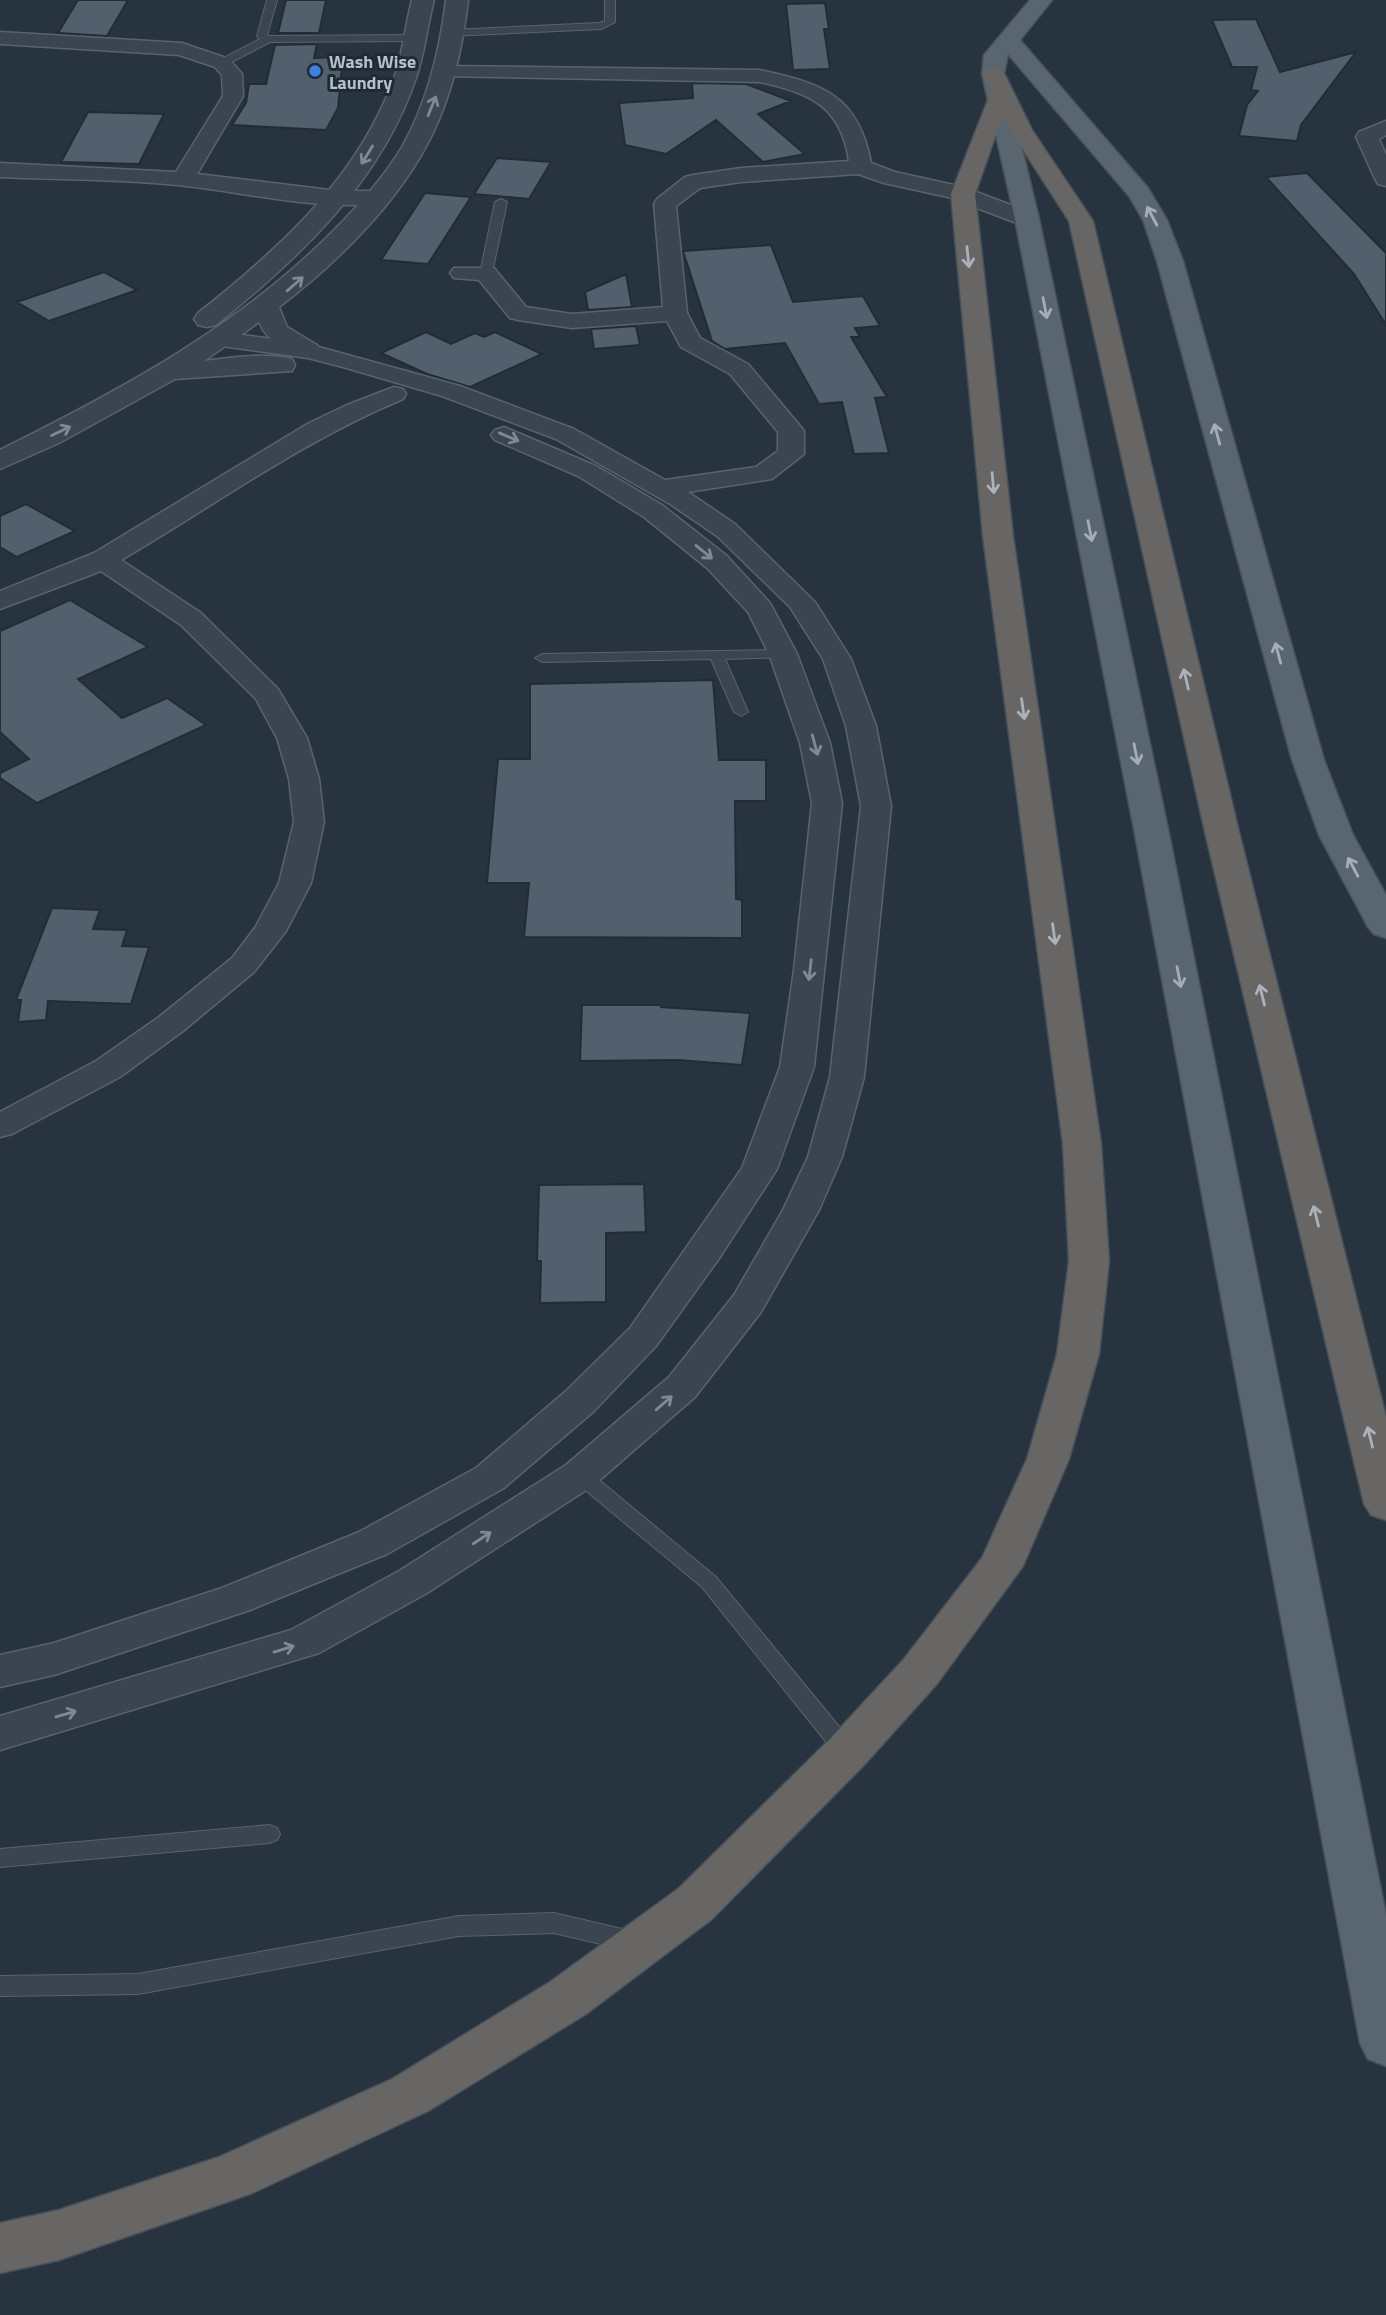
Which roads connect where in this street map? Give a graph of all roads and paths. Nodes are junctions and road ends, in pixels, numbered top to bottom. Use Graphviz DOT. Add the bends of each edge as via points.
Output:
graph roads {
  1 [pos="272,0"];
  2 [pos="610,0"];
  3 [pos="1041,0"];
  4 [pos="460,2"];
  5 [pos="419,3"];
  6 [pos="450,33"];
  7 [pos="0,38"];
  8 [pos="414,38"];
  9 [pos="268,39"];
  10 [pos="1008,40"];
  11 [pos="222,62"];
  12 [pos="444,72"];
  13 [pos="404,80"];
  14 [pos="995,86"];
  15 [pos="1386,127"];
  16 [pos="861,167"];
  17 [pos="0,170"];
  18 [pos="183,179"];
  19 [pos="1386,179"];
  20 [pos="963,194"];
  21 [pos="379,196"];
  22 [pos="338,198"];
  23 [pos="501,202"];
  24 [pos="1027,219"];
  25 [pos="474,273"];
  26 [pos="266,306"];
  27 [pos="675,313"];
  28 [pos="205,337"];
  29 [pos="295,358"];
  30 [pos="155,365"];
  31 [pos="351,382"];
  32 [pos="394,394"];
  33 [pos="341,415"];
  34 [pos="0,461"];
  35 [pos="662,488"];
  36 [pos="102,560"];
  37 [pos="0,601"];
  38 [pos="783,654"];
  39 [pos="716,655"];
  40 [pos="542,658"];
  41 [pos="741,712"];
  42 [pos="1386,927"];
  43 [pos="0,1126"];
  44 [pos="580,1475"];
  45 [pos="1386,1504"];
  46 [pos="0,1671"];
  47 [pos="0,1733"];
  48 [pos="848,1752"];
  49 [pos="268,1835"];
  50 [pos="0,1858"];
  51 [pos="642,1943"];
  52 [pos="0,1986"];
  53 [pos="1386,2043"];
  54 [pos="0,2248"];
  1 -- 9 [label="lane" via="262,36"];
  2 -- 6 [label="lane" via="610,22 601,26"];
  3 -- 10 [label="main road"];
  4 -- 6 [label="street"];
  5 -- 8 [label="street"];
  6 -- 12 [label="street"];
  7 -- 11 [label="street" via="182,50"];
  8 -- 9 [label="lane"];
  8 -- 13 [label="street"];
  9 -- 11 [label="lane"];
  10 -- 14 [label="main road" via="995,55"];
  42 -- 10 [label="main road, one-way" via="1336,835 1308,760 1155,220 1139,193"];
  11 -- 18 [label="street" via="233,74 233,96"];
  12 -- 13 [label="street"];
  12 -- 16 [label="street" via="760,76 801,84 836,103 855,135"];
  21 -- 12 [label="street, one-way" via="421,134"];
  13 -- 22 [label="street, one-way" via="370,152"];
  14 -- 20 [label="highway"];
  14 -- 24 [label="main road"];
  45 -- 14 [label="highway, one-way" via="1222,832 1081,221"];
  15 -- 19 [label="street" via="1367,137"];
  16 -- 20 [label="street" via="896,181"];
  16 -- 27 [label="street" via="741,175 693,182 683,189 665,204"];
  17 -- 18 [label="street"];
  18 -- 22 [label="street"];
  20 -- 24 [label="street"];
  20 -- 48 [label="highway, one-way" via="998,536 1082,1144 1089,1261 1078,1354 1048,1459 1001,1566 920,1672"];
  21 -- 22 [label="street"];
  26 -- 21 [label="street, one-way" via="305,275"];
  22 -- 28 [label="street" via="240,293"];
  23 -- 25 [label="lane"];
  24 -- 53 [label="main road, one-way" via="1151,829"];
  25 -- 27 [label="street" via="517,313 572,321"];
  26 -- 28 [label="street"];
  26 -- 29 [label="street"];
  27 -- 35 [label="street" via="690,342 738,369 791,431 791,454 763,474"];
  28 -- 29 [label="street"];
  28 -- 30 [label="street"];
  29 -- 30 [label="street" via="215,366"];
  29 -- 31 [label="street"];
  29 -- 35 [label="street" via="451,391 565,435"];
  34 -- 30 [label="street, one-way" via="89,418"];
  31 -- 32 [label="street"];
  31 -- 33 [label="street"];
  32 -- 33 [label="street"];
  32 -- 38 [label="street, one-way" via="434,406 575,466 653,510 717,562 760,609"];
  33 -- 36 [label="street"];
  44 -- 35 [label="street, one-way" via="682,1387 748,1303 825,1157 847,1077 875,819 861,726 837,659 823,636 801,602 726,530"];
  36 -- 37 [label="street"];
  36 -- 43 [label="street" via="191,619 268,695 292,738 304,779 309,822 295,883 270,931 243,965 108,1069"];
  38 -- 39 [label="lane"];
  38 -- 46 [label="street, one-way" via="815,744 827,803 797,1066 759,1169 643,1337 580,1401 490,1478 373,1543 236,1599 54,1659"];
  39 -- 40 [label="lane"];
  39 -- 41 [label="lane"];
  47 -- 44 [label="street, one-way" via="304,1642 413,1582"];
  44 -- 48 [label="lane" via="709,1582"];
  48 -- 51 [label="highway" via="695,1904"];
  49 -- 50 [label="lane"];
  51 -- 52 [label="lane" via="554,1923 459,1926 138,1984"];
  51 -- 54 [label="highway" via="568,1998 410,2095 231,2177 59,2235"];
}
